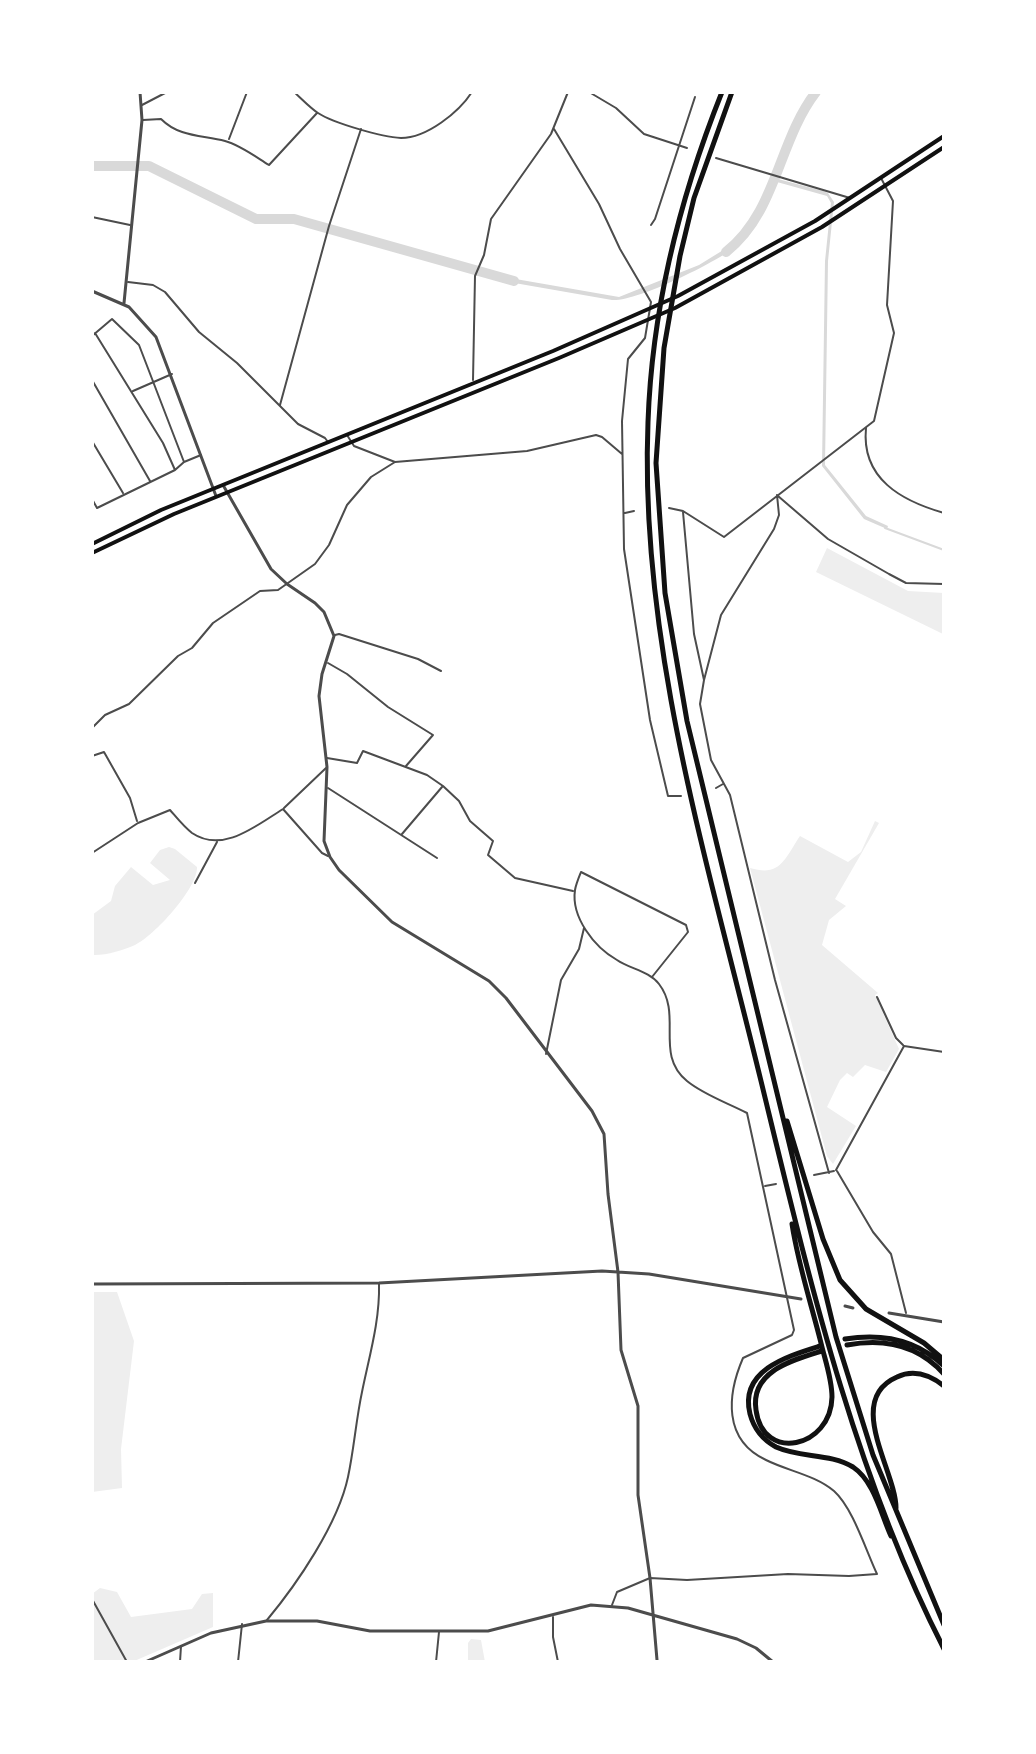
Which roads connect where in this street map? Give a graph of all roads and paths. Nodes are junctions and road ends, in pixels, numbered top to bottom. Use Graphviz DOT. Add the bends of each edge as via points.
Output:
graph roads {
  1 [pos="140,92"];
  2 [pos="167,92"];
  3 [pos="247,92"];
  4 [pos="294,92"];
  5 [pos="472,92"];
  6 [pos="568,92"];
  7 [pos="589,92"];
  8 [pos="722,92"];
  9 [pos="732,92"];
  10 [pos="695,97"];
  11 [pos="141,105"];
  12 [pos="317,113"];
  13 [pos="142,120"];
  14 [pos="361,129"];
  15 [pos="554,129"];
  16 [pos="944,136"];
  17 [pos="228,142"];
  18 [pos="678,146"];
  19 [pos="944,147"];
  20 [pos="687,148"];
  21 [pos="716,158"];
  22 [pos="881,178"];
  23 [pos="886,186"];
  24 [pos="851,198"];
  25 [pos="92,217"];
  26 [pos="651,225"];
  27 [pos="133,226"];
  28 [pos="128,282"];
  29 [pos="93,291"];
  30 [pos="124,304"];
  31 [pos="651,309"];
  32 [pos="649,320"];
  33 [pos="94,335"];
  34 [pos="172,374"];
  35 [pos="92,380"];
  36 [pos="153,381"];
  37 [pos="473,384"];
  38 [pos="131,392"];
  39 [pos="472,393"];
  40 [pos="280,405"];
  41 [pos="866,427"];
  42 [pos="347,435"];
  43 [pos="92,441"];
  44 [pos="328,442"];
  45 [pos="350,442"];
  46 [pos="623,454"];
  47 [pos="201,455"];
  48 [pos="184,462"];
  49 [pos="395,462"];
  50 [pos="175,470"];
  51 [pos="150,482"];
  52 [pos="223,485"];
  53 [pos="213,489"];
  54 [pos="226,493"];
  55 [pos="124,494"];
  56 [pos="777,495"];
  57 [pos="216,496"];
  58 [pos="92,499"];
  59 [pos="669,508"];
  60 [pos="634,511"];
  61 [pos="683,511"];
  62 [pos="944,513"];
  63 [pos="624,514"];
  64 [pos="92,544"];
  65 [pos="92,553"];
  66 [pos="287,584"];
  67 [pos="944,584"];
  68 [pos="334,636"];
  69 [pos="325,662"];
  70 [pos="441,671"];
  71 [pos="704,680"];
  72 [pos="92,728"];
  73 [pos="92,756"];
  74 [pos="327,758"];
  75 [pos="327,767"];
  76 [pos="405,767"];
  77 [pos="724,784"];
  78 [pos="443,786"];
  79 [pos="328,788"];
  80 [pos="716,788"];
  81 [pos="681,796"];
  82 [pos="283,809"];
  83 [pos="138,823"];
  84 [pos="402,835"];
  85 [pos="217,841"];
  86 [pos="92,853"];
  87 [pos="330,857"];
  88 [pos="437,858"];
  89 [pos="195,883"];
  90 [pos="574,891"];
  91 [pos="584,927"];
  92 [pos="652,977"];
  93 [pos="877,997"];
  94 [pos="904,1046"];
  95 [pos="944,1052"];
  96 [pos="546,1054"];
  97 [pos="773,1078"];
  98 [pos="836,1170"];
  99 [pos="829,1173"];
  100 [pos="814,1175"];
  101 [pos="776,1184"];
  102 [pos="763,1186"];
  103 [pos="788,1194"];
  104 [pos="618,1272"];
  105 [pos="379,1283"];
  106 [pos="92,1284"];
  107 [pos="785,1296"];
  108 [pos="801,1299"];
  109 [pos="845,1306"];
  110 [pos="853,1308"];
  111 [pos="889,1313"];
  112 [pos="906,1316"];
  113 [pos="944,1322"];
  114 [pos="944,1363"];
  115 [pos="944,1374"];
  116 [pos="944,1386"];
  117 [pos="896,1515"];
  118 [pos="650,1578"];
  119 [pos="920,1598"];
  120 [pos="92,1599"];
  121 [pos="612,1605"];
  122 [pos="653,1615"];
  123 [pos="553,1616"];
  124 [pos="266,1621"];
  125 [pos="242,1624"];
  126 [pos="944,1625"];
  127 [pos="439,1632"];
  128 [pos="182,1645"];
  129 [pos="944,1649"];
  130 [pos="657,1660"];
  131 [pos="127,1662"];
  132 [pos="145,1662"];
  133 [pos="180,1662"];
  134 [pos="238,1662"];
  135 [pos="436,1662"];
  136 [pos="558,1662"];
  137 [pos="773,1662"];
  1 -- 11 [label="street"];
  2 -- 11 [label="street"];
  3 -- 17 [label="street"];
  4 -- 12 [label="street"];
  5 -- 14 [label="street" via="430,130 402,138"];
  6 -- 15 [label="street"];
  7 -- 18 [label="street" via="644,134"];
  8 -- 103 [label="highway" via="684,198 669,260 648,422 648,507 655,594 682,751"];
  9 -- 97 [label="highway" via="694,198 680,256 660,383 656,463 665,593 687,721"];
  10 -- 18 [label="street"];
  11 -- 13 [label="street"];
  12 -- 14 [label="street"];
  12 -- 17 [label="street" via="269,165"];
  13 -- 17 [label="street" via="161,119 171,129"];
  13 -- 27 [label="street"];
  14 -- 40 [label="street"];
  15 -- 31 [label="street" via="644,287"];
  15 -- 37 [label="street" via="491,219 475,276"];
  16 -- 22 [label="highway"];
  18 -- 20 [label="street"];
  18 -- 26 [label="street"];
  19 -- 23 [label="highway"];
  21 -- 24 [label="street"];
  22 -- 23 [label="street"];
  22 -- 24 [label="highway"];
  23 -- 32 [label="highway" via="785,249"];
  23 -- 41 [label="street" via="893,207 887,305 894,333 874,421"];
  24 -- 31 [label="highway"];
  25 -- 27 [label="street"];
  27 -- 28 [label="street"];
  28 -- 30 [label="street"];
  28 -- 40 [label="street" via="165,292 199,332"];
  29 -- 30 [label="street"];
  30 -- 34 [label="street" via="156,337"];
  31 -- 32 [label="street"];
  31 -- 37 [label="highway"];
  32 -- 39 [label="highway"];
  32 -- 46 [label="street" via="645,338 628,359"];
  33 -- 36 [label="street" via="112,319 139,345"];
  33 -- 38 [label="street"];
  34 -- 36 [label="street"];
  34 -- 47 [label="street"];
  35 -- 51 [label="street"];
  36 -- 38 [label="street"];
  36 -- 48 [label="street"];
  37 -- 39 [label="street"];
  37 -- 42 [label="highway"];
  38 -- 50 [label="street"];
  39 -- 45 [label="highway"];
  40 -- 44 [label="street" via="298,424"];
  41 -- 56 [label="street"];
  41 -- 62 [label="street" via="867,458 886,483 897,495"];
  42 -- 44 [label="highway"];
  42 -- 45 [label="street"];
  43 -- 55 [label="street"];
  44 -- 52 [label="highway"];
  45 -- 49 [label="street"];
  45 -- 54 [label="highway"];
  46 -- 49 [label="street" via="596,435 527,451"];
  46 -- 63 [label="street"];
  47 -- 48 [label="street"];
  47 -- 53 [label="street"];
  48 -- 50 [label="street"];
  49 -- 66 [label="street" via="371,477 347,505 315,564"];
  50 -- 51 [label="street"];
  51 -- 55 [label="street"];
  52 -- 53 [label="highway"];
  52 -- 54 [label="street"];
  53 -- 57 [label="street"];
  53 -- 64 [label="highway"];
  54 -- 57 [label="highway"];
  54 -- 66 [label="street" via="260,554"];
  55 -- 58 [label="street" via="97,508"];
  56 -- 61 [label="street" via="724,537"];
  56 -- 67 [label="street" via="828,539 889,574 906,583"];
  56 -- 71 [label="street" via="774,529 727,602"];
  57 -- 65 [label="highway"];
  59 -- 61 [label="street"];
  60 -- 63 [label="street"];
  61 -- 71 [label="street" via="694,634"];
  63 -- 81 [label="street" via="629,594 650,720 668,796"];
  66 -- 68 [label="street" via="324,612"];
  66 -- 72 [label="street" via="260,591 213,623 129,704"];
  68 -- 69 [label="street"];
  68 -- 70 [label="street" via="418,659"];
  69 -- 74 [label="street" via="319,696"];
  69 -- 76 [label="street" via="433,735"];
  71 -- 77 [label="street" via="700,704 708,746"];
  73 -- 83 [label="street" via="104,752"];
  74 -- 75 [label="street"];
  74 -- 76 [label="street" via="357,763 363,751"];
  75 -- 79 [label="street"];
  75 -- 82 [label="street"];
  76 -- 78 [label="street"];
  77 -- 80 [label="street"];
  77 -- 99 [label="street"];
  78 -- 84 [label="street"];
  78 -- 90 [label="street" via="493,841 488,855 510,874"];
  79 -- 84 [label="street"];
  79 -- 87 [label="street" via="323,826"];
  82 -- 85 [label="street"];
  82 -- 87 [label="street"];
  83 -- 85 [label="street" via="170,810 191,832"];
  83 -- 86 [label="street"];
  84 -- 88 [label="street"];
  85 -- 89 [label="street"];
  87 -- 96 [label="street" via="392,922 489,981"];
  90 -- 91 [label="street"];
  90 -- 92 [label="street" via="581,872 686,925 688,932"];
  91 -- 92 [label="street" via="615,960"];
  91 -- 96 [label="street" via="579,949 561,980"];
  92 -- 102 [label="street" via="669,1007 668,1049 675,1067 687,1081 747,1113"];
  93 -- 94 [label="street"];
  94 -- 95 [label="street"];
  94 -- 98 [label="street"];
  96 -- 104 [label="street" via="604,1134"];
  97 -- 114 [label="highway" via="840,1280 866,1309 924,1343"];
  97 -- 117 [label="highway" via="836,1337"];
  98 -- 99 [label="street"];
  98 -- 112 [label="street" via="891,1254"];
  99 -- 100 [label="street"];
  101 -- 102 [label="street"];
  102 -- 107 [label="street"];
  103 -- 119 [label="highway" via="863,1458"];
  103 -- 119 [label="highway" via="832,1399 818,1433 792,1444 776,1440 756,1414 762,1381 779,1366 821,1349 784,1358 760,1374 749,1393 755,1427 779,1448 842,1462 862,1475"];
  104 -- 105 [label="street"];
  104 -- 107 [label="street"];
  104 -- 118 [label="street" via="621,1350 638,1406 638,1495"];
  105 -- 106 [label="street"];
  105 -- 124 [label="street" via="380,1307 348,1479 294,1588"];
  107 -- 108 [label="street"];
  107 -- 118 [label="street" via="792,1335 743,1358 730,1402 733,1420 739,1436 763,1459 835,1492 877,1574"];
  109 -- 110 [label="street"];
  111 -- 112 [label="street"];
  112 -- 113 [label="street"];
  114 -- 115 [label="highway" via="922,1349 881,1336 846,1342 901,1346"];
  116 -- 117 [label="highway" via="928,1376 907,1374 882,1388 874,1404 874,1426"];
  117 -- 126 [label="highway"];
  118 -- 121 [label="street" via="617,1592"];
  118 -- 122 [label="street"];
  119 -- 129 [label="highway"];
  120 -- 131 [label="street"];
  121 -- 122 [label="street"];
  121 -- 123 [label="street"];
  122 -- 130 [label="street"];
  122 -- 137 [label="street" via="737,1639"];
  123 -- 127 [label="street" via="488,1631"];
  123 -- 136 [label="street"];
  124 -- 125 [label="street"];
  124 -- 127 [label="street"];
  125 -- 128 [label="street"];
  125 -- 134 [label="street"];
  127 -- 135 [label="street"];
  128 -- 132 [label="street"];
  128 -- 133 [label="street"];
}
